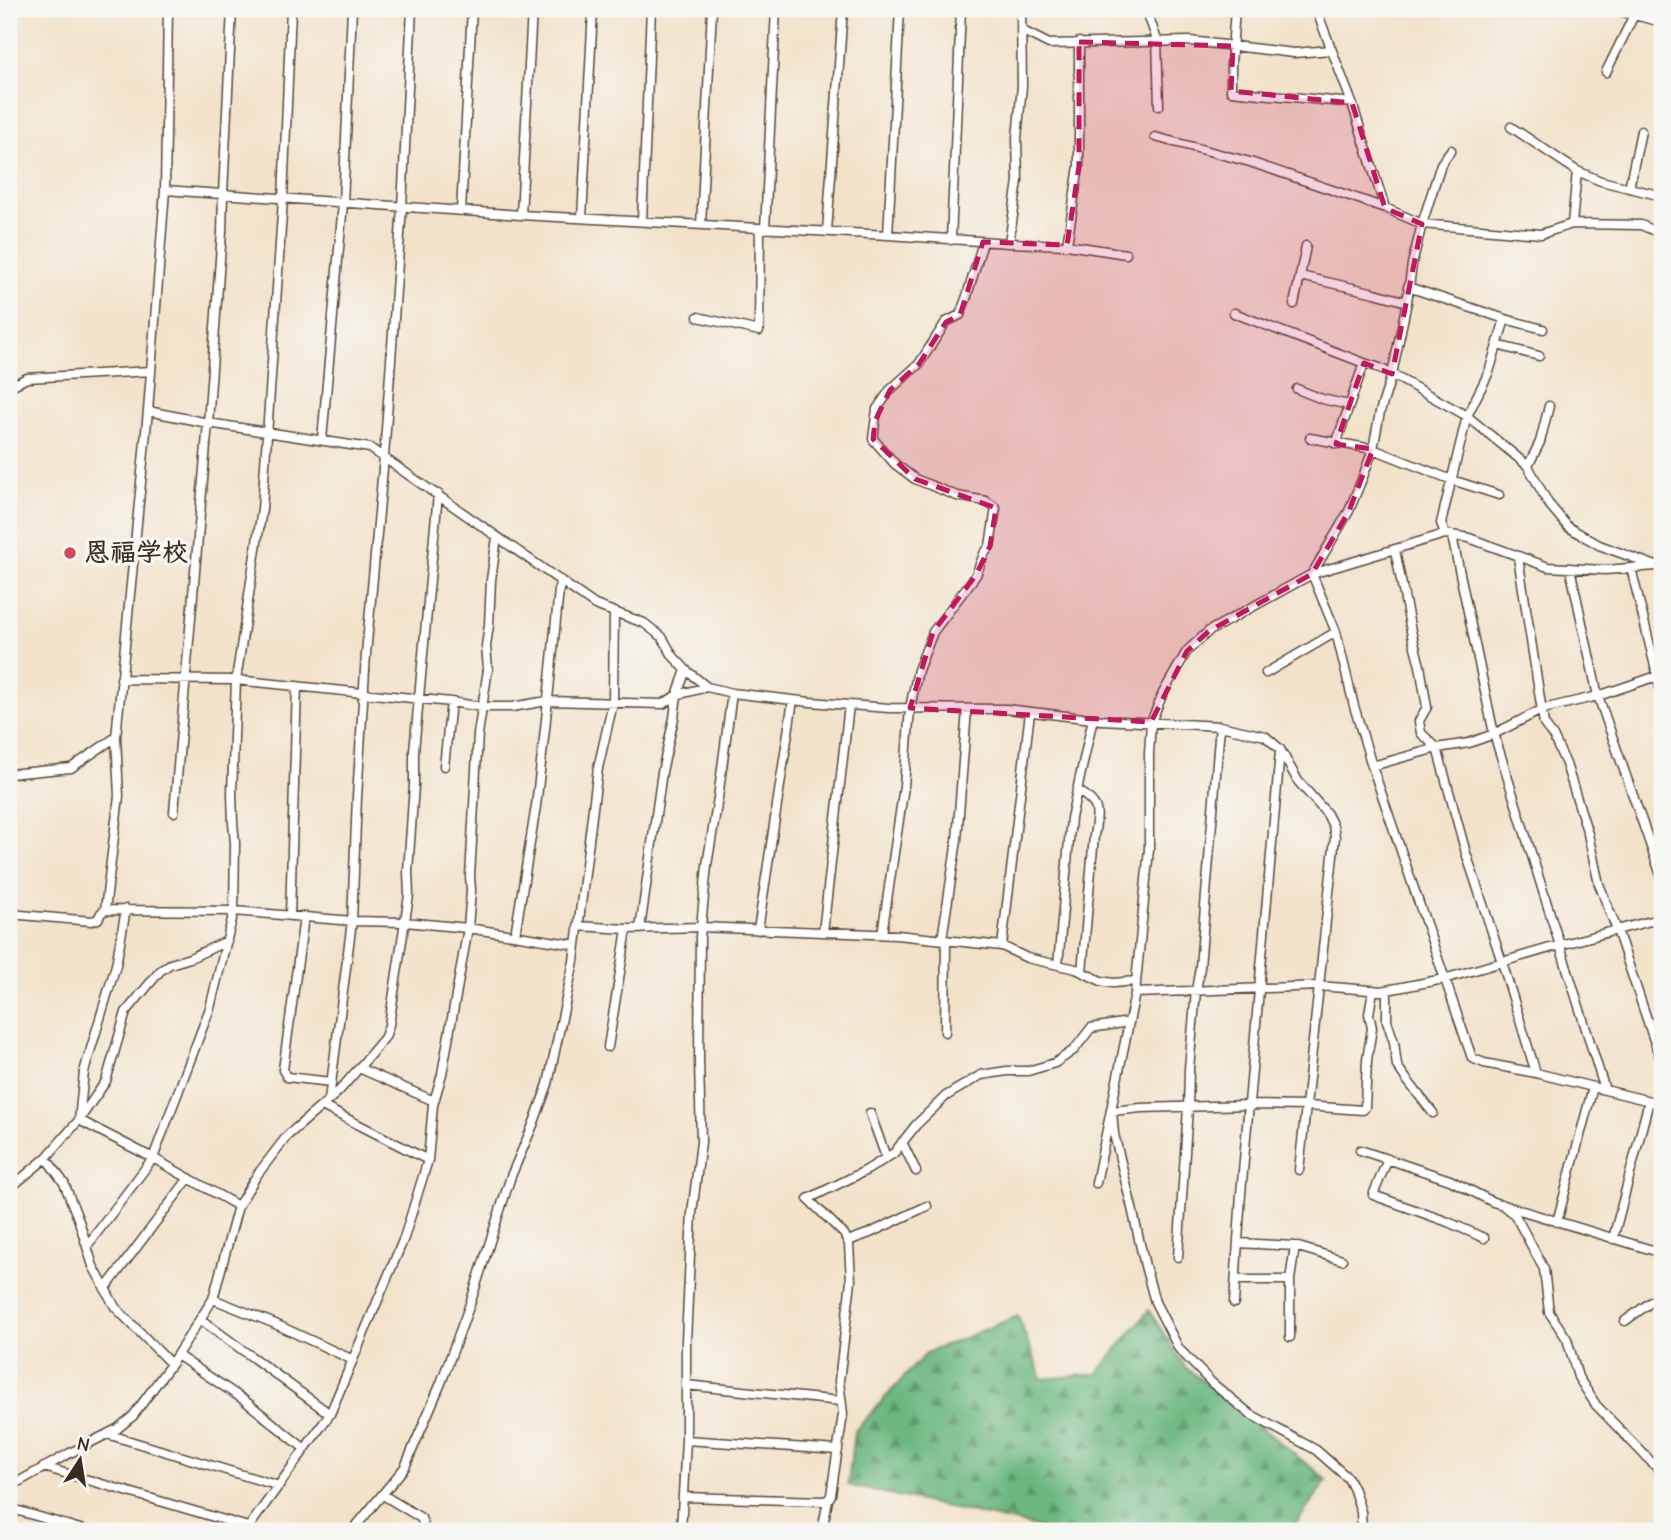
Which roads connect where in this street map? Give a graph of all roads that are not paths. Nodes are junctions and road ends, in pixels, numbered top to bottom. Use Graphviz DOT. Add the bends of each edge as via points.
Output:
graph roads {
  1 [pos="168,9"];
  2 [pos="232,9"];
  3 [pos="291,9"];
  4 [pos="352,9"];
  5 [pos="412,9"];
  6 [pos="472,9"];
  7 [pos="532,9"];
  8 [pos="593,9"];
  9 [pos="651,9"];
  10 [pos="712,9"];
  11 [pos="776,9"];
  12 [pos="844,9"];
  13 [pos="900,9"];
  14 [pos="961,9"];
  15 [pos="1021,9"];
  16 [pos="1146,9"];
  17 [pos="1236,9"];
  18 [pos="1317,9"];
  19 [pos="1611,9"];
  20 [pos="1634,15"];
  21 [pos="1662,22"];
  22 [pos="1021,30"];
  23 [pos="1157,40"];
  24 [pos="1079,42"];
  25 [pos="1233,46"];
  26 [pos="1331,50"];
  27 [pos="1606,72"];
  28 [pos="1352,103"];
  29 [pos="1159,106"];
  30 [pos="1511,127"];
  31 [pos="1641,131"];
  32 [pos="1155,137"];
  33 [pos="1451,150"];
  34 [pos="1577,171"];
  35 [pos="1629,188"];
  36 [pos="165,190"];
  37 [pos="223,194"];
  38 [pos="1662,196"];
  39 [pos="283,198"];
  40 [pos="342,203"];
  41 [pos="402,207"];
  42 [pos="1385,208"];
  43 [pos="461,211"];
  44 [pos="521,215"];
  45 [pos="582,218"];
  46 [pos="642,221"];
  47 [pos="1422,224"];
  48 [pos="1572,224"];
  49 [pos="701,225"];
  50 [pos="763,229"];
  51 [pos="827,231"];
  52 [pos="888,234"];
  53 [pos="1662,234"];
  54 [pos="951,240"];
  55 [pos="983,242"];
  56 [pos="1009,243"];
  57 [pos="1067,245"];
  58 [pos="1306,246"];
  59 [pos="1126,254"];
  60 [pos="1300,276"];
  61 [pos="1408,287"];
  62 [pos="1407,302"];
  63 [pos="1294,304"];
  64 [pos="1234,313"];
  65 [pos="698,317"];
  66 [pos="1505,319"];
  67 [pos="1543,329"];
  68 [pos="1497,345"];
  69 [pos="1539,356"];
  70 [pos="1364,363"];
  71 [pos="151,371"];
  72 [pos="1392,374"];
  73 [pos="9,387"];
  74 [pos="1297,388"];
  75 [pos="1349,405"];
  76 [pos="1549,406"];
  77 [pos="148,411"];
  78 [pos="1467,416"];
  79 [pos="208,422"];
  80 [pos="267,432"];
  81 [pos="1310,439"];
  82 [pos="322,440"];
  83 [pos="1336,443"];
  84 [pos="1373,449"];
  85 [pos="384,457"];
  86 [pos="1528,466"];
  87 [pos="1452,480"];
  88 [pos="438,494"];
  89 [pos="1499,495"];
  90 [pos="1449,535"];
  91 [pos="497,537"];
  92 [pos="1395,550"];
  93 [pos="1518,557"];
  94 [pos="1660,566"];
  95 [pos="1570,568"];
  96 [pos="1631,568"];
  97 [pos="1312,574"];
  98 [pos="560,580"];
  99 [pos="614,613"];
  100 [pos="1336,632"];
  101 [pos="686,670"];
  102 [pos="1266,673"];
  103 [pos="1657,676"];
  104 [pos="121,679"];
  105 [pos="186,680"];
  106 [pos="236,680"];
  107 [pos="297,686"];
  108 [pos="707,687"];
  109 [pos="364,692"];
  110 [pos="733,693"];
  111 [pos="677,695"];
  112 [pos="1662,695"];
  113 [pos="1598,696"];
  114 [pos="420,699"];
  115 [pos="793,700"];
  116 [pos="547,701"];
  117 [pos="451,702"];
  118 [pos="613,703"];
  119 [pos="849,705"];
  120 [pos="482,707"];
  121 [pos="910,708"];
  122 [pos="967,709"];
  123 [pos="1543,709"];
  124 [pos="1030,712"];
  125 [pos="1093,719"];
  126 [pos="1151,722"];
  127 [pos="1220,726"];
  128 [pos="1494,733"];
  129 [pos="116,737"];
  130 [pos="1437,748"];
  131 [pos="1280,749"];
  132 [pos="444,766"];
  133 [pos="1372,766"];
  134 [pos="9,774"];
  135 [pos="1077,790"];
  136 [pos="174,812"];
  137 [pos="1662,878"];
  138 [pos="127,909"];
  139 [pos="105,910"];
  140 [pos="234,911"];
  141 [pos="9,914"];
  142 [pos="290,916"];
  143 [pos="304,917"];
  144 [pos="1662,918"];
  145 [pos="352,921"];
  146 [pos="405,922"];
  147 [pos="578,926"];
  148 [pos="468,928"];
  149 [pos="701,928"];
  150 [pos="627,929"];
  151 [pos="640,929"];
  152 [pos="758,930"];
  153 [pos="1617,930"];
  154 [pos="823,932"];
  155 [pos="882,934"];
  156 [pos="515,935"];
  157 [pos="944,940"];
  158 [pos="227,941"];
  159 [pos="576,944"];
  160 [pos="1560,945"];
  161 [pos="1002,946"];
  162 [pos="1502,962"];
  163 [pos="1058,965"];
  164 [pos="1082,972"];
  165 [pos="1444,979"];
  166 [pos="1136,981"];
  167 [pos="1320,986"];
  168 [pos="1259,989"];
  169 [pos="1373,990"];
  170 [pos="1387,990"];
  171 [pos="1196,991"];
  172 [pos="1135,993"];
  173 [pos="1129,1022"];
  174 [pos="945,1032"];
  175 [pos="608,1047"];
  176 [pos="1662,1065"];
  177 [pos="359,1068"];
  178 [pos="1536,1073"];
  179 [pos="331,1082"];
  180 [pos="1593,1087"];
  181 [pos="1605,1090"];
  182 [pos="434,1101"];
  183 [pos="1649,1101"];
  184 [pos="326,1103"];
  185 [pos="1662,1104"];
  186 [pos="1249,1105"];
  187 [pos="1306,1106"];
  188 [pos="1188,1108"];
  189 [pos="1112,1111"];
  190 [pos="870,1113"];
  191 [pos="1433,1113"];
  192 [pos="79,1120"];
  193 [pos="902,1142"];
  194 [pos="1360,1150"];
  195 [pos="886,1157"];
  196 [pos="46,1158"];
  197 [pos="153,1158"];
  198 [pos="1388,1159"];
  199 [pos="428,1160"];
  200 [pos="1299,1170"];
  201 [pos="916,1171"];
  202 [pos="188,1178"];
  203 [pos="1096,1182"];
  204 [pos="9,1189"];
  205 [pos="1501,1204"];
  206 [pos="237,1206"];
  207 [pos="927,1206"];
  208 [pos="1557,1222"];
  209 [pos="1484,1238"];
  210 [pos="1613,1239"];
  211 [pos="848,1241"];
  212 [pos="1238,1243"];
  213 [pos="86,1246"];
  214 [pos="1295,1247"];
  215 [pos="1662,1253"];
  216 [pos="1178,1257"];
  217 [pos="1342,1260"];
  218 [pos="1236,1280"];
  219 [pos="1290,1280"];
  220 [pos="105,1289"];
  221 [pos="1662,1294"];
  222 [pos="213,1299"];
  223 [pos="1234,1303"];
  224 [pos="200,1320"];
  225 [pos="1625,1321"];
  226 [pos="1290,1337"];
  227 [pos="177,1355"];
  228 [pos="353,1360"];
  229 [pos="171,1364"];
  230 [pos="686,1385"];
  231 [pos="840,1401"];
  232 [pos="330,1414"];
  233 [pos="107,1434"];
  234 [pos="686,1440"];
  235 [pos="305,1449"];
  236 [pos="838,1450"];
  237 [pos="44,1467"];
  238 [pos="1662,1473"];
  239 [pos="279,1486"];
  240 [pos="9,1487"];
  241 [pos="383,1495"];
  242 [pos="683,1497"];
  243 [pos="828,1500"];
  244 [pos="9,1508"];
  245 [pos="247,1529"];
  246 [pos="87,1531"];
  247 [pos="352,1531"];
  248 [pos="422,1531"];
  249 [pos="681,1531"];
  250 [pos="822,1531"];
  251 [pos="1362,1531"];
  1 -- 36 [label="street"];
  2 -- 37 [label="street"];
  3 -- 39 [label="street"];
  4 -- 40 [label="street"];
  5 -- 41 [label="street"];
  6 -- 43 [label="street"];
  7 -- 44 [label="street"];
  8 -- 45 [label="street"];
  9 -- 46 [label="street"];
  10 -- 49 [label="street"];
  11 -- 50 [label="street"];
  12 -- 51 [label="street"];
  13 -- 52 [label="street"];
  14 -- 54 [label="street"];
  15 -- 22 [label="street"];
  16 -- 23 [label="street"];
  17 -- 25 [label="street"];
  18 -- 26 [label="street"];
  19 -- 20 [label="street"];
  20 -- 21 [label="street"];
  20 -- 27 [label="street"];
  22 -- 24 [label="street" via="1049,44"];
  22 -- 56 [label="street" via="1018,181"];
  23 -- 24 [label="street"];
  23 -- 25 [label="street"];
  23 -- 29 [label="street"];
  24 -- 57 [label="street" via="1079,166"];
  25 -- 26 [label="street" via="1294,53"];
  25 -- 28 [label="street" via="1231,91"];
  26 -- 28 [label="street"];
  28 -- 42 [label="street"];
  30 -- 34 [label="street"];
  31 -- 35 [label="street"];
  32 -- 42 [label="street" via="1250,162"];
  33 -- 47 [label="street" via="1441,164"];
  34 -- 35 [label="street"];
  34 -- 48 [label="street"];
  35 -- 38 [label="street"];
  36 -- 37 [label="street"];
  36 -- 71 [label="street"];
  37 -- 39 [label="street"];
  37 -- 79 [label="street"];
  39 -- 40 [label="street"];
  39 -- 80 [label="street"];
  40 -- 41 [label="street"];
  40 -- 82 [label="street"];
  41 -- 43 [label="street"];
  41 -- 85 [label="street"];
  42 -- 47 [label="street"];
  43 -- 44 [label="street"];
  44 -- 45 [label="street"];
  45 -- 46 [label="street"];
  46 -- 49 [label="street"];
  47 -- 48 [label="street" via="1541,234"];
  47 -- 61 [label="street"];
  48 -- 53 [label="street" via="1641,225"];
  49 -- 50 [label="street"];
  50 -- 51 [label="street"];
  50 -- 65 [label="street" via="759,331"];
  51 -- 52 [label="street"];
  52 -- 54 [label="street"];
  54 -- 55 [label="street"];
  55 -- 56 [label="street"];
  55 -- 121 [label="street" via="960,315 946,322 919,364 890,390 875,421 873,439 915,479 996,508 990,546 976,575 933,632"];
  56 -- 57 [label="street"];
  57 -- 59 [label="street"];
  58 -- 60 [label="street"];
  60 -- 62 [label="street"];
  60 -- 63 [label="street"];
  61 -- 62 [label="street"];
  61 -- 66 [label="street"];
  62 -- 72 [label="street"];
  64 -- 70 [label="street"];
  66 -- 67 [label="street"];
  66 -- 68 [label="street"];
  68 -- 69 [label="street"];
  68 -- 78 [label="street"];
  70 -- 72 [label="street"];
  70 -- 75 [label="street"];
  71 -- 73 [label="street" via="27,378"];
  71 -- 77 [label="street"];
  72 -- 78 [label="street"];
  72 -- 84 [label="street"];
  74 -- 75 [label="street"];
  75 -- 83 [label="street"];
  76 -- 86 [label="street"];
  77 -- 79 [label="street"];
  77 -- 104 [label="street"];
  78 -- 86 [label="street"];
  78 -- 87 [label="street"];
  79 -- 80 [label="street"];
  79 -- 105 [label="street"];
  80 -- 82 [label="street"];
  80 -- 106 [label="street" via="262,509"];
  81 -- 83 [label="street"];
  82 -- 85 [label="street" via="370,448"];
  83 -- 84 [label="street"];
  84 -- 87 [label="street"];
  84 -- 97 [label="street" via="1349,511"];
  85 -- 88 [label="street"];
  85 -- 109 [label="street"];
  86 -- 94 [label="street" via="1548,503 1568,527 1599,545"];
  87 -- 89 [label="street"];
  87 -- 90 [label="street" via="1441,523"];
  88 -- 91 [label="street"];
  88 -- 114 [label="street"];
  90 -- 92 [label="street"];
  90 -- 93 [label="street"];
  90 -- 128 [label="street"];
  91 -- 98 [label="street"];
  91 -- 120 [label="street"];
  92 -- 97 [label="street"];
  92 -- 130 [label="street" via="1427,707 1419,721 1421,733"];
  93 -- 95 [label="street" via="1548,567"];
  93 -- 123 [label="street"];
  94 -- 96 [label="street"];
  95 -- 96 [label="street"];
  95 -- 113 [label="street"];
  96 -- 103 [label="street"];
  97 -- 100 [label="street"];
  97 -- 126 [label="street" via="1209,631 1188,651"];
  98 -- 99 [label="street"];
  98 -- 116 [label="street"];
  99 -- 101 [label="street" via="645,623 662,637"];
  99 -- 118 [label="street"];
  100 -- 102 [label="street"];
  100 -- 133 [label="street"];
  101 -- 108 [label="street"];
  101 -- 111 [label="street"];
  103 -- 112 [label="street"];
  103 -- 113 [label="street"];
  104 -- 105 [label="street"];
  104 -- 129 [label="street"];
  105 -- 106 [label="street"];
  105 -- 136 [label="street"];
  106 -- 107 [label="street"];
  106 -- 140 [label="street"];
  107 -- 109 [label="street"];
  107 -- 142 [label="street"];
  108 -- 110 [label="street"];
  108 -- 111 [label="street"];
  109 -- 114 [label="street"];
  109 -- 145 [label="street"];
  110 -- 115 [label="street"];
  110 -- 149 [label="street"];
  111 -- 118 [label="street" via="663,704"];
  111 -- 151 [label="street"];
  113 -- 123 [label="street"];
  113 -- 137 [label="street"];
  114 -- 117 [label="street"];
  114 -- 146 [label="street"];
  115 -- 119 [label="street"];
  115 -- 152 [label="street"];
  116 -- 118 [label="street"];
  116 -- 120 [label="street"];
  116 -- 156 [label="street"];
  117 -- 120 [label="street"];
  117 -- 132 [label="street"];
  118 -- 147 [label="street" via="598,768"];
  119 -- 121 [label="street"];
  119 -- 154 [label="street"];
  120 -- 148 [label="street"];
  121 -- 122 [label="street"];
  121 -- 155 [label="street" via="904,786"];
  122 -- 124 [label="street"];
  122 -- 157 [label="street"];
  123 -- 128 [label="street"];
  123 -- 153 [label="street" via="1544,724 1566,764 1599,884"];
  124 -- 125 [label="street"];
  124 -- 161 [label="street"];
  125 -- 126 [label="street"];
  125 -- 135 [label="street"];
  126 -- 127 [label="street"];
  126 -- 166 [label="street" via="1149,849"];
  127 -- 131 [label="street" via="1265,736"];
  127 -- 171 [label="street"];
  128 -- 130 [label="street"];
  128 -- 160 [label="street"];
  129 -- 134 [label="street" via="71,768"];
  129 -- 139 [label="street" via="119,796"];
  130 -- 133 [label="street"];
  130 -- 162 [label="street"];
  131 -- 167 [label="street" via="1298,781 1327,814 1335,837"];
  131 -- 168 [label="street"];
  133 -- 165 [label="street"];
  135 -- 163 [label="street"];
  135 -- 164 [label="street" via="1089,797 1097,815"];
  138 -- 139 [label="street"];
  138 -- 140 [label="street"];
  138 -- 192 [label="street" via="116,965 84,1072"];
  139 -- 141 [label="street" via="92,921"];
  140 -- 142 [label="street"];
  140 -- 158 [label="street"];
  142 -- 143 [label="street"];
  143 -- 145 [label="street"];
  143 -- 179 [label="street" via="283,1070 287,1077"];
  144 -- 153 [label="street"];
  145 -- 146 [label="street"];
  145 -- 179 [label="street"];
  146 -- 148 [label="street"];
  146 -- 177 [label="street" via="389,1025 385,1037"];
  147 -- 150 [label="street"];
  147 -- 159 [label="street"];
  148 -- 156 [label="street"];
  148 -- 182 [label="street"];
  149 -- 151 [label="street"];
  149 -- 152 [label="street"];
  149 -- 230 [label="street" via="701,1142 692,1213"];
  150 -- 151 [label="street"];
  150 -- 175 [label="street"];
  152 -- 154 [label="street"];
  153 -- 160 [label="street"];
  153 -- 176 [label="street"];
  154 -- 155 [label="street"];
  155 -- 157 [label="street"];
  156 -- 159 [label="street"];
  157 -- 161 [label="street"];
  157 -- 174 [label="street"];
  158 -- 192 [label="street" via="160,971 126,1012 106,1081"];
  158 -- 197 [label="street" via="210,1008"];
  159 -- 241 [label="street" via="548,1084 511,1176 441,1383 405,1467"];
  160 -- 162 [label="street"];
  160 -- 181 [label="street"];
  161 -- 163 [label="street"];
  162 -- 165 [label="street"];
  162 -- 178 [label="street"];
  163 -- 164 [label="street"];
  164 -- 166 [label="street" via="1101,981"];
  165 -- 170 [label="street"];
  165 -- 178 [label="street" via="1472,1058"];
  166 -- 172 [label="street"];
  167 -- 168 [label="street"];
  167 -- 169 [label="street"];
  167 -- 187 [label="street"];
  168 -- 171 [label="street"];
  168 -- 186 [label="street"];
  169 -- 170 [label="street"];
  169 -- 187 [label="street" via="1365,1107"];
  170 -- 191 [label="street" via="1387,1021 1397,1066"];
  171 -- 172 [label="street"];
  171 -- 188 [label="street"];
  172 -- 173 [label="street"];
  173 -- 189 [label="street"];
  173 -- 193 [label="street" via="1091,1028 1074,1050 1055,1063 1028,1071 981,1075 946,1096"];
  177 -- 182 [label="street"];
  177 -- 184 [label="street"];
  178 -- 180 [label="street"];
  179 -- 184 [label="street"];
  180 -- 181 [label="street"];
  180 -- 208 [label="street"];
  181 -- 183 [label="street"];
  182 -- 199 [label="street"];
  183 -- 185 [label="street"];
  183 -- 210 [label="street"];
  184 -- 199 [label="street"];
  184 -- 206 [label="street" via="288,1136"];
  186 -- 187 [label="street"];
  186 -- 188 [label="street"];
  186 -- 212 [label="street"];
  187 -- 200 [label="street"];
  188 -- 189 [label="street"];
  188 -- 216 [label="street"];
  189 -- 203 [label="street"];
  189 -- 251 [label="street" via="1144,1266 1155,1302 1179,1349 1250,1414 1315,1450 1348,1479 1361,1512"];
  190 -- 195 [label="street"];
  192 -- 196 [label="street"];
  192 -- 197 [label="street"];
  193 -- 195 [label="street"];
  193 -- 201 [label="street"];
  194 -- 198 [label="street"];
  195 -- 211 [label="street" via="807,1199"];
  196 -- 204 [label="street"];
  196 -- 213 [label="street" via="64,1184"];
  197 -- 202 [label="street"];
  197 -- 213 [label="street"];
  198 -- 205 [label="street"];
  198 -- 209 [label="street" via="1373,1195"];
  199 -- 228 [label="street" via="404,1238"];
  202 -- 206 [label="street"];
  202 -- 220 [label="street"];
  205 -- 208 [label="street"];
  205 -- 238 [label="street" via="1515,1215 1544,1269 1549,1311 1567,1339 1578,1377 1595,1405"];
  206 -- 222 [label="street"];
  207 -- 211 [label="street"];
  208 -- 210 [label="street"];
  210 -- 215 [label="street"];
  211 -- 231 [label="street" via="852,1281"];
  212 -- 214 [label="street"];
  212 -- 218 [label="street"];
  213 -- 220 [label="street"];
  214 -- 217 [label="street"];
  214 -- 219 [label="street"];
  218 -- 219 [label="street"];
  218 -- 223 [label="street"];
  219 -- 226 [label="street"];
  220 -- 229 [label="street" via="115,1307"];
  221 -- 225 [label="street"];
  222 -- 224 [label="street"];
  222 -- 228 [label="street"];
  224 -- 227 [label="street"];
  224 -- 232 [label="street"];
  227 -- 229 [label="street"];
  227 -- 235 [label="street"];
  228 -- 232 [label="street"];
  229 -- 233 [label="street" via="133,1416"];
  230 -- 231 [label="street"];
  230 -- 234 [label="street"];
  231 -- 236 [label="street" via="843,1415"];
  232 -- 235 [label="street"];
  233 -- 237 [label="street"];
  233 -- 239 [label="street"];
  234 -- 236 [label="street"];
  234 -- 242 [label="street"];
  235 -- 239 [label="street"];
  236 -- 243 [label="street"];
  237 -- 240 [label="street"];
  237 -- 245 [label="street"];
  239 -- 245 [label="street"];
  241 -- 247 [label="street"];
  241 -- 248 [label="street" via="421,1518"];
  242 -- 243 [label="street"];
  242 -- 249 [label="street"];
  243 -- 250 [label="street"];
  244 -- 246 [label="street"];
}
